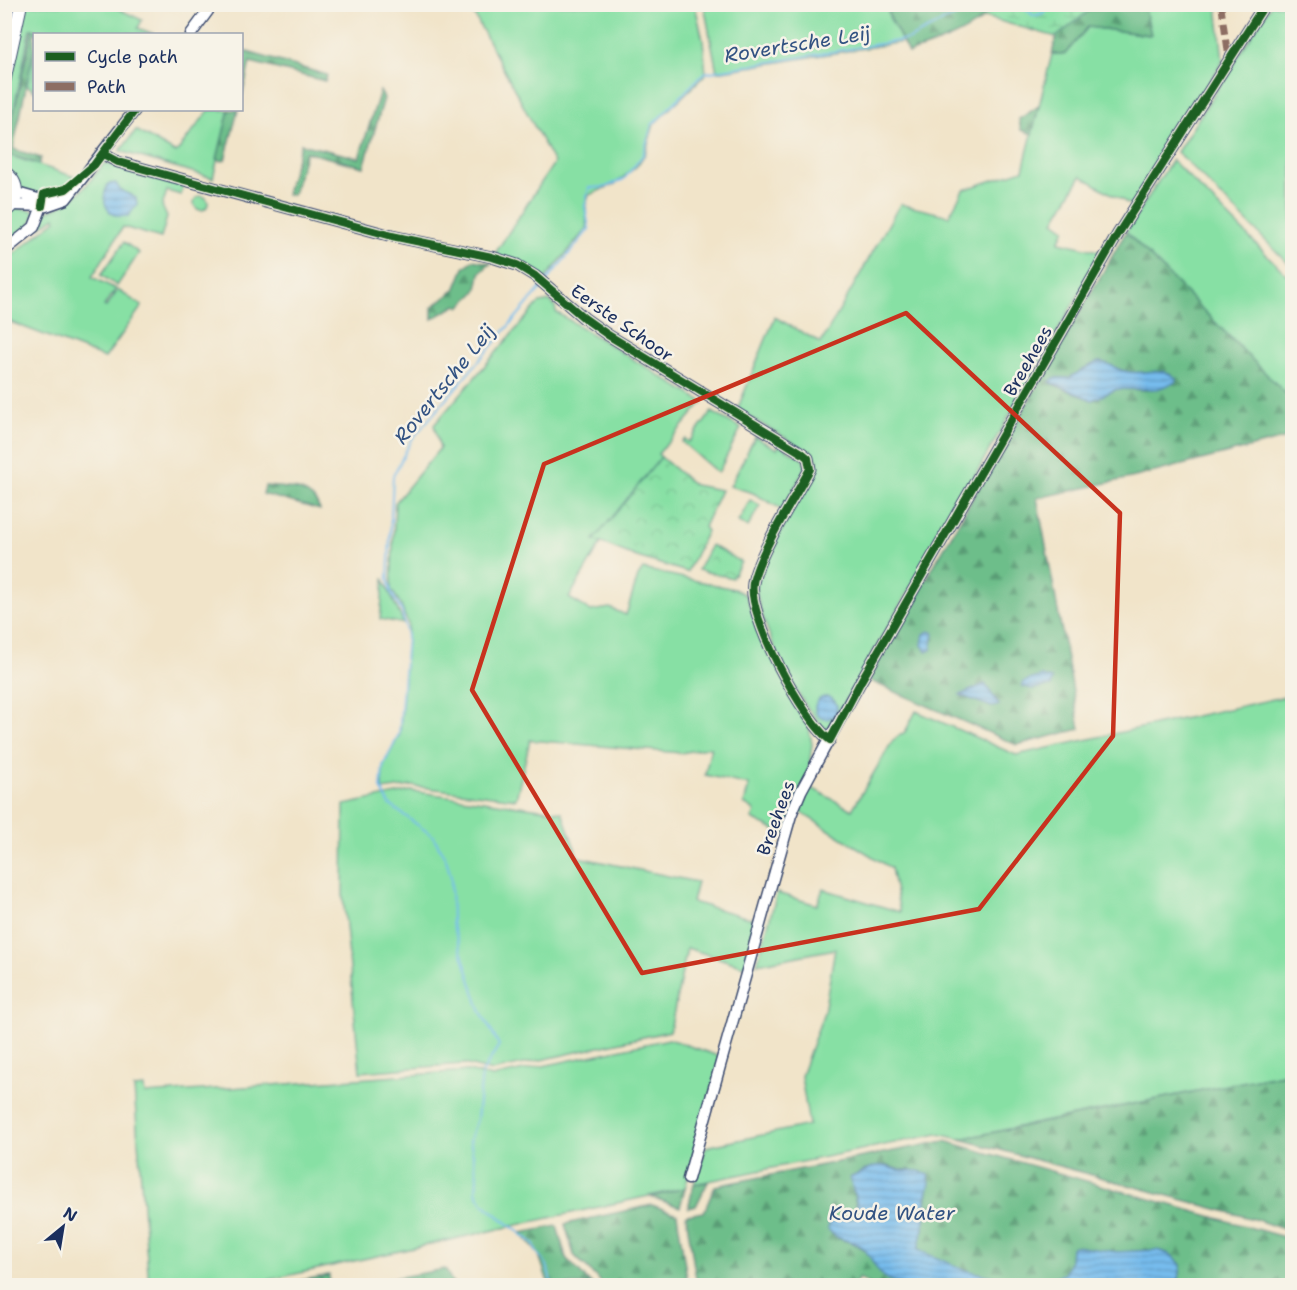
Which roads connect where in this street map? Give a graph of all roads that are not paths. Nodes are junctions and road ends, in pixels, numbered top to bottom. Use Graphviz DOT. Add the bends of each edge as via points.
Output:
graph roads {
  1 [pos="21,4"];
  2 [pos="213,4"];
  3 [pos="1265,4"];
  4 [pos="192,33"];
  5 [pos="4,82"];
  6 [pos="134,111"];
  7 [pos="103,154"];
  8 [pos="4,172"];
  9 [pos="72,192"];
  10 [pos="12,203"];
  11 [pos="42,206"];
  12 [pos="4,251"];
  13 [pos="830,740"];
  14 [pos="688,1179"];
  1 -- 5 [label="main road"];
  2 -- 4 [label="street"];
  3 -- 13 [label="street, Breehees" via="1118,234"];
  6 -- 7 [label="street"];
  7 -- 9 [label="street"];
  7 -- 13 [label="street, Eerste Schoor" via="118,162 329,219 504,260 527,270 609,335 808,458 810,469 757,569 752,596 782,670 811,721"];
  8 -- 10 [label="main road" via="13,178"];
  9 -- 10 [label="street"];
  9 -- 11 [label="street" via="60,202"];
  10 -- 11 [label="street"];
  11 -- 12 [label="street" via="36,225"];
  13 -- 14 [label="street, Breehees" via="791,815"];
}
